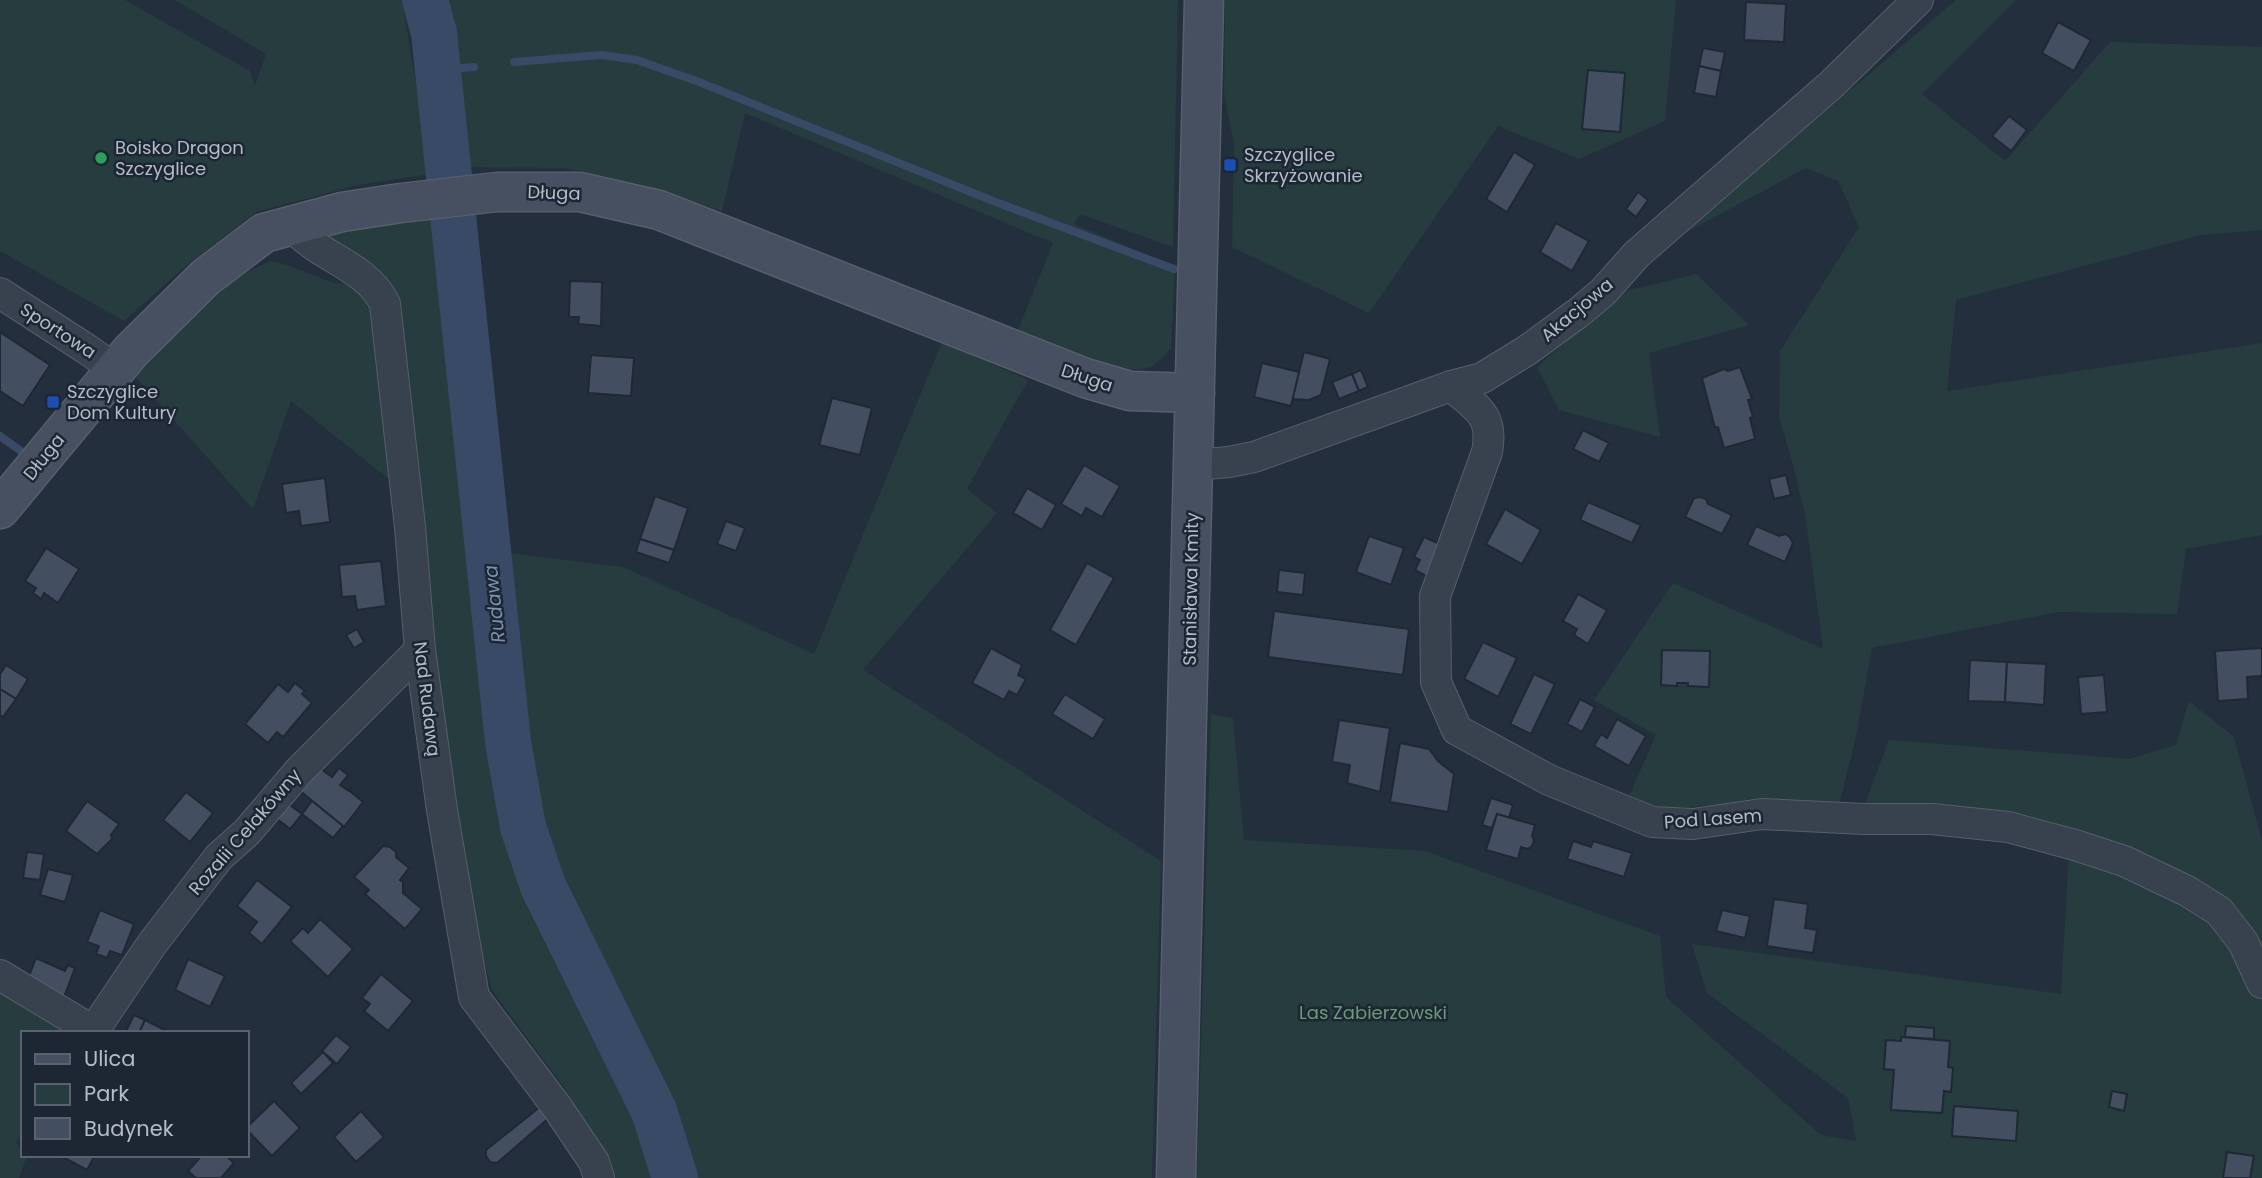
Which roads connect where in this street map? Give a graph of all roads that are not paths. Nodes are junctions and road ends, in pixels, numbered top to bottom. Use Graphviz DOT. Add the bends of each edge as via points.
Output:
graph roads {
  1 [pos="1204,0"];
  2 [pos="1918,0"];
  3 [pos="291,224"];
  4 [pos="0,293"];
  5 [pos="115,369"];
  6 [pos="1451,386"];
  7 [pos="1195,393"];
  8 [pos="1194,465"];
  9 [pos="0,509"];
  10 [pos="420,650"];
  11 [pos="0,975"];
  12 [pos="2262,983"];
  13 [pos="91,1031"];
  14 [pos="94,1031"];
  15 [pos="599,1178"];
  16 [pos="1176,1178"];
  1 -- 7 [label="street, Stanisława Kmity"];
  2 -- 6 [label="street, Akacjowa" via="1832,84 1637,254 1578,313 1482,378"];
  3 -- 5 [label="street, Długa" via="264,233 206,277"];
  3 -- 7 [label="street, Długa" via="342,212 497,192 580,192 659,210 1085,378 1130,391"];
  3 -- 10 [label="street, Nad Rudawą" via="313,246 364,276 385,304"];
  4 -- 5 [label="street, Sportowa"];
  5 -- 9 [label="street, Długa"];
  6 -- 8 [label="street, Akacjowa" via="1254,457"];
  6 -- 12 [label="street, Pod Lasem" via="1478,409 1490,435 1435,596 1436,682 1457,730 1549,780 1653,822 1693,824 1762,814 1932,819 2008,827 2076,845 2124,861 2219,911 2242,942"];
  7 -- 8 [label="street, Stanisława Kmity"];
  8 -- 16 [label="street, Stanisława Kmity"];
  10 -- 14 [label="street, Rozalii Celakówny" via="219,857 152,944"];
  10 -- 15 [label="street, Nad Rudawą" via="474,997 557,1107 594,1162"];
  11 -- 13 [label="street"];
}
